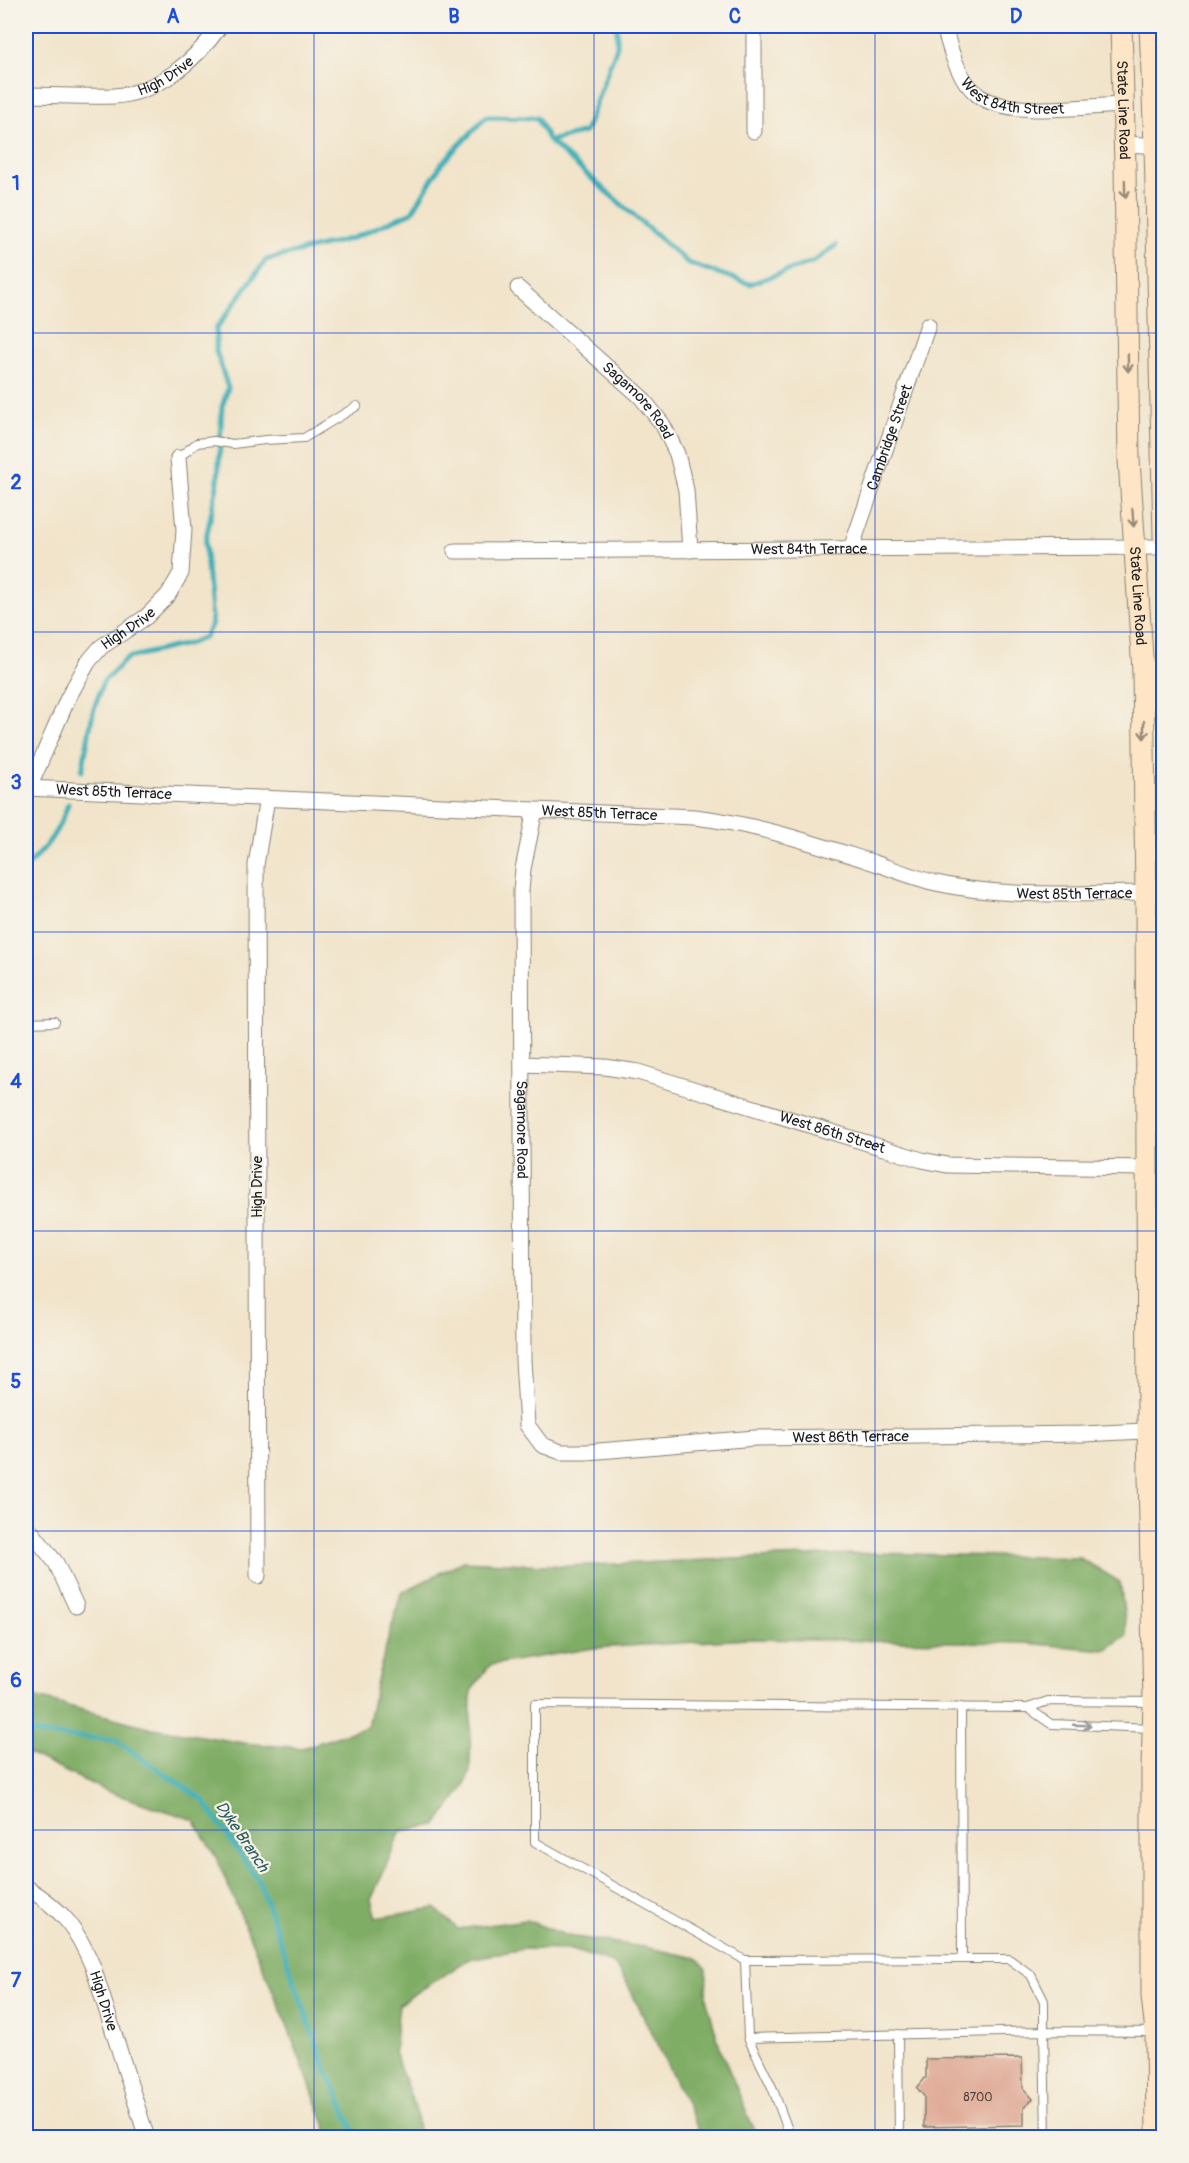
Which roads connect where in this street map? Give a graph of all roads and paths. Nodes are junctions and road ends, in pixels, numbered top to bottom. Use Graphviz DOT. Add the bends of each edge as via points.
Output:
graph roads {
  1 [pos="220,26"];
  2 [pos="754,26"];
  3 [pos="944,26"];
  4 [pos="1121,26"];
  5 [pos="1150,26"];
  6 [pos="26,94"];
  7 [pos="1123,105"];
  8 [pos="754,131"];
  9 [pos="1124,144"];
  10 [pos="1159,145"];
  11 [pos="518,288"];
  12 [pos="1161,304"];
  13 [pos="928,325"];
  14 [pos="357,406"];
  15 [pos="178,458"];
  16 [pos="1163,463"];
  17 [pos="1164,537"];
  18 [pos="1135,547"];
  19 [pos="1164,547"];
  20 [pos="851,549"];
  21 [pos="690,550"];
  22 [pos="455,551"];
  23 [pos="1153,672"];
  24 [pos="27,788"];
  25 [pos="267,798"];
  26 [pos="534,810"];
  27 [pos="1155,893"];
  28 [pos="55,1022"];
  29 [pos="26,1023"];
  30 [pos="522,1064"];
  31 [pos="1147,1168"];
  32 [pos="1156,1431"];
  33 [pos="542,1445"];
  34 [pos="26,1525"];
  35 [pos="258,1576"];
  36 [pos="76,1605"];
  37 [pos="1154,1702"];
  38 [pos="961,1707"];
  39 [pos="1028,1708"];
  40 [pos="1158,1728"];
  41 [pos="26,1887"];
  42 [pos="962,1959"];
  43 [pos="745,1960"];
  44 [pos="1044,2031"];
  45 [pos="1156,2032"];
  46 [pos="898,2034"];
  47 [pos="748,2038"];
  48 [pos="147,2138"];
  49 [pos="791,2138"];
  50 [pos="899,2138"];
  51 [pos="1046,2138"];
  52 [pos="1157,2138"];
  1 -- 6 [label="street, High Drive" via="187,63 140,90 116,96"];
  2 -- 8 [label="street"];
  3 -- 7 [label="street, West 84th Street" via="960,74 977,95 993,104 1035,108"];
  4 -- 7 [label="main road, State Line Road"];
  5 -- 10 [label="main road, State Line Road"];
  7 -- 9 [label="main road, State Line Road"];
  9 -- 10 [label="street"];
  9 -- 18 [label="main road, State Line Road, one-way" via="1129,460"];
  10 -- 12 [label="main road, State Line Road"];
  11 -- 21 [label="street, Sagamore Road" via="641,397 663,425 677,454 686,490"];
  12 -- 16 [label="main road, State Line Road"];
  13 -- 20 [label="street, Cambridge Street"];
  14 -- 15 [label="lane" via="304,438 197,443"];
  15 -- 24 [label="street, High Drive" via="184,530 181,573 168,595 146,618 101,647 88,662"];
  16 -- 17 [label="main road, State Line Road"];
  18 -- 19 [label="street, West 84th Terrace"];
  18 -- 20 [label="street, West 84th Terrace"];
  18 -- 23 [label="main road, State Line Road"];
  20 -- 21 [label="street, West 84th Terrace"];
  21 -- 22 [label="street, West 84th Terrace"];
  23 -- 27 [label="main road, State Line Road, one-way"];
  24 -- 25 [label="street, West 85th Terrace"];
  25 -- 26 [label="street, West 85th Terrace"];
  25 -- 35 [label="street, High Drive" via="256,865"];
  26 -- 27 [label="street, West 85th Terrace" via="732,821 971,890 1019,894"];
  26 -- 30 [label="street, Sagamore Road" via="521,891"];
  27 -- 31 [label="main road, State Line Road"];
  28 -- 29 [label="lane"];
  30 -- 31 [label="street, West 86th Street" via="638,1072 946,1166"];
  30 -- 33 [label="street, Sagamore Road" via="525,1408 527,1425"];
  31 -- 32 [label="main road, State Line Road"];
  32 -- 33 [label="street, West 86th Terrace" via="755,1438 587,1452 561,1452"];
  32 -- 37 [label="main road, State Line Road"];
  34 -- 36 [label="street" via="48,1550"];
  37 -- 39 [label="lane" via="1048,1701"];
  37 -- 40 [label="main road, State Line Road"];
  38 -- 39 [label="lane"];
  38 -- 42 [label="lane"];
  38 -- 43 [label="lane" via="535,1704 535,1842"];
  39 -- 40 [label="lane, one-way" via="1050,1724"];
  40 -- 45 [label="main road, State Line Road" via="1152,1996"];
  41 -- 48 [label="street, High Drive" via="71,1923 82,1941"];
  42 -- 43 [label="lane"];
  42 -- 44 [label="lane" via="1009,1959 1032,1975 1044,2001"];
  43 -- 47 [label="lane"];
  44 -- 45 [label="lane"];
  44 -- 46 [label="lane"];
  44 -- 51 [label="lane"];
  45 -- 52 [label="main road, State Line Road"];
  46 -- 47 [label="lane"];
  46 -- 50 [label="lane"];
  47 -- 49 [label="lane"];
}
